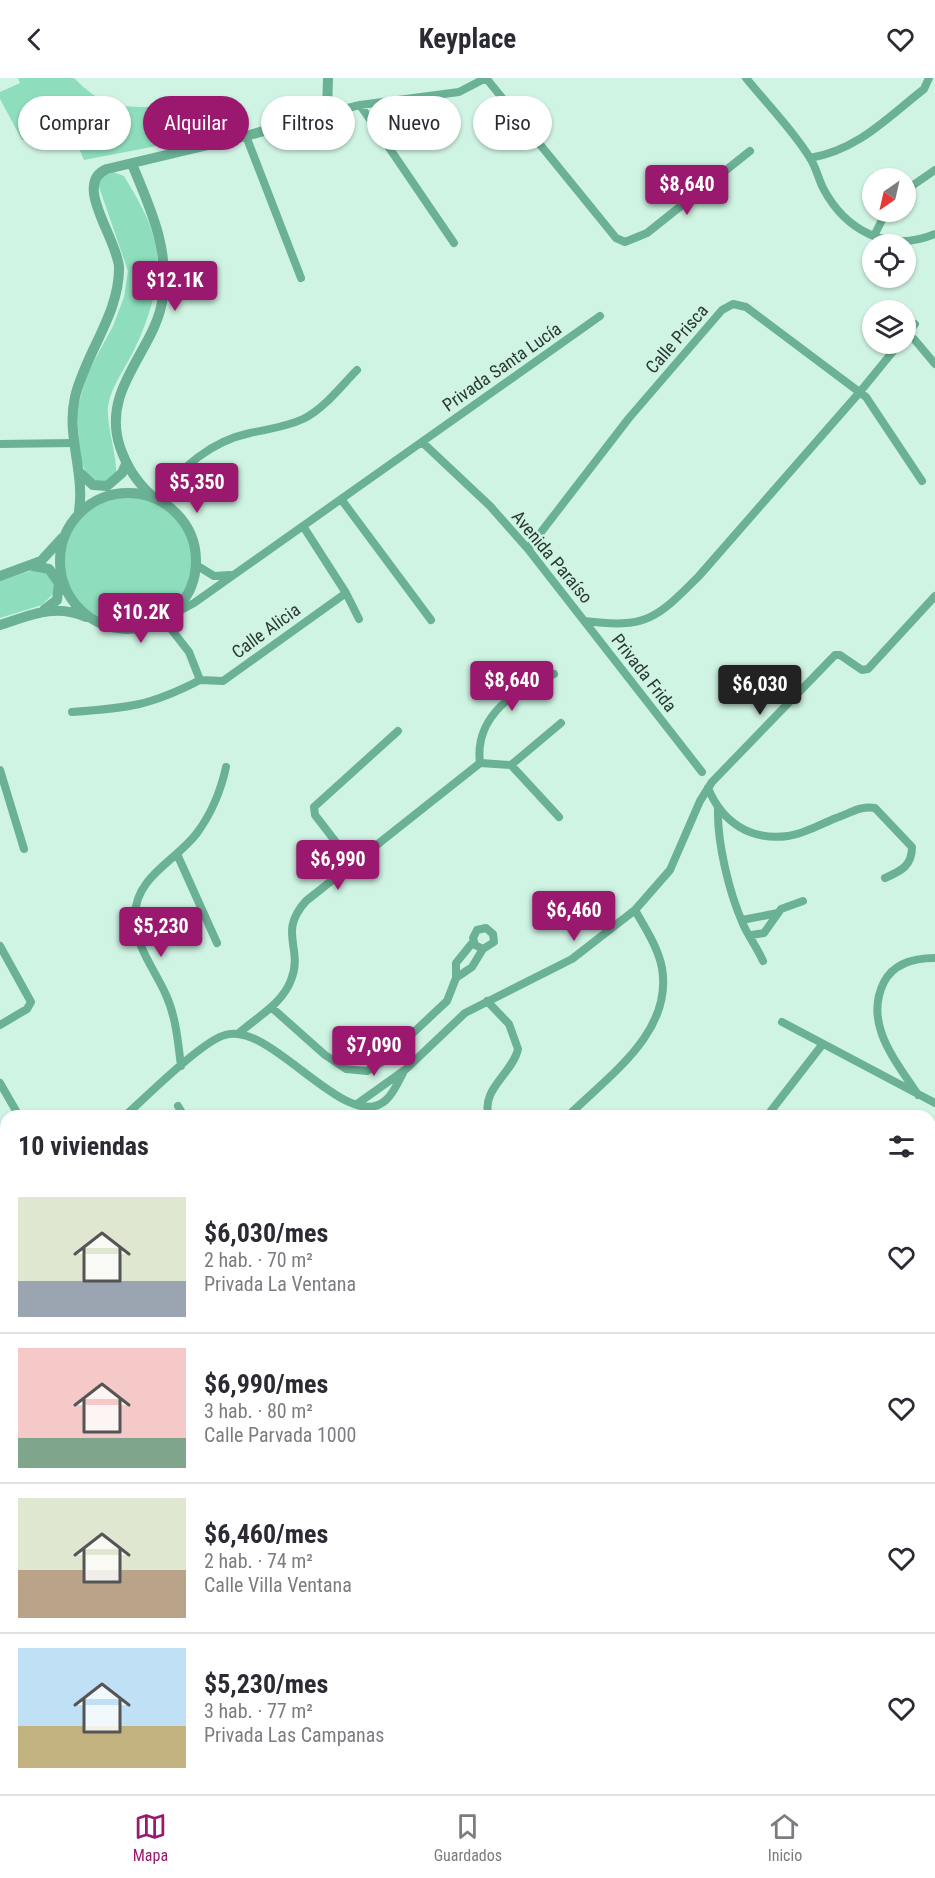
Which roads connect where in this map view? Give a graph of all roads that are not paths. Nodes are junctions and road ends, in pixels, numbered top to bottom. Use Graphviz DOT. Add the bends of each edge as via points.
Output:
graph roads {
  1 [pos="328,78"];
  2 [pos="486,78"];
  3 [pos="746,78"];
  4 [pos="929,78"];
  5 [pos="935,81"];
  6 [pos="924,89"];
  7 [pos="327,96"];
  8 [pos="360,105"];
  9 [pos="355,106"];
  10 [pos="249,144"];
  11 [pos="189,150"];
  12 [pos="750,150"];
  13 [pos="810,158"];
  14 [pos="132,164"];
  15 [pos="935,170"];
  16 [pos="916,183"];
  17 [pos="870,234"];
  18 [pos="935,234"];
  19 [pos="916,240"];
  20 [pos="454,243"];
  21 [pos="301,278"];
  22 [pos="600,316"];
  23 [pos="916,341"];
  24 [pos="891,354"];
  25 [pos="935,364"];
  26 [pos="357,370"];
  27 [pos="859,393"];
  28 [pos="422,442"];
  29 [pos="74,443"];
  30 [pos="0,444"];
  31 [pos="126,464"];
  32 [pos="80,473"];
  33 [pos="922,482"];
  34 [pos="156,498"];
  35 [pos="341,499"];
  36 [pos="79,511"];
  37 [pos="303,526"];
  38 [pos="63,537"];
  39 [pos="528,549"];
  40 [pos="196,565"];
  41 [pos="33,566"];
  42 [pos="235,574"];
  43 [pos="0,576"];
  44 [pos="346,593"];
  45 [pos="935,596"];
  46 [pos="44,610"];
  47 [pos="166,619"];
  48 [pos="359,619"];
  49 [pos="93,620"];
  50 [pos="432,620"];
  51 [pos="585,621"];
  52 [pos="0,625"];
  53 [pos="554,674"];
  54 [pos="200,680"];
  55 [pos="72,712"];
  56 [pos="561,723"];
  57 [pos="398,731"];
  58 [pos="480,763"];
  59 [pos="511,765"];
  60 [pos="226,767"];
  61 [pos="0,770"];
  62 [pos="702,772"];
  63 [pos="710,785"];
  64 [pos="718,808"];
  65 [pos="559,817"];
  66 [pos="24,849"];
  67 [pos="177,854"];
  68 [pos="352,863"];
  69 [pos="885,878"];
  70 [pos="803,901"];
  71 [pos="635,910"];
  72 [pos="778,913"];
  73 [pos="742,920"];
  74 [pos="752,935"];
  75 [pos="473,942"];
  76 [pos="217,943"];
  77 [pos="0,946"];
  78 [pos="483,950"];
  79 [pos="935,958"];
  80 [pos="763,961"];
  81 [pos="456,978"];
  82 [pos="487,1001"];
  83 [pos="271,1007"];
  84 [pos="782,1022"];
  85 [pos="0,1025"];
  86 [pos="239,1033"];
  87 [pos="822,1045"];
  88 [pos="181,1066"];
  89 [pos="405,1069"];
  90 [pos="0,1083"];
  91 [pos="918,1095"];
  92 [pos="935,1103"];
  93 [pos="357,1104"];
  94 [pos="178,1106"];
  95 [pos="16,1110"];
  96 [pos="132,1110"];
  97 [pos="180,1110"];
  98 [pos="487,1110"];
  99 [pos="574,1110"];
  100 [pos="772,1110"];
  1 -- 7 [label="street"];
  2 -- 8 [label="street" via="459,92"];
  2 -- 12 [label="street" via="616,238 625,242 638,238"];
  3 -- 13 [label="street"];
  4 -- 6 [label="street"];
  5 -- 6 [label="street"];
  6 -- 13 [label="street" via="843,150"];
  8 -- 9 [label="street"];
  8 -- 20 [label="street"];
  10 -- 21 [label="street"];
  11 -- 14 [label="street"];
  13 -- 17 [label="street" via="835,207 847,221"];
  14 -- 29 [label="street" via="101,171 93,181 93,194 116,253 118,278 111,307 75,396 70,419"];
  14 -- 31 [label="street" via="159,230 165,277 156,322 118,396 118,440"];
  15 -- 16 [label="street"];
  18 -- 19 [label="street"];
  22 -- 28 [label="street, Privada Santa Lucía"];
  23 -- 25 [label="street"];
  24 -- 27 [label="street, Avenida Paraíso"];
  26 -- 34 [label="street" via="304,419 248,433 212,448 183,468"];
  27 -- 33 [label="street, Calle Prisca" via="866,397"];
  27 -- 39 [label="street, Calle Prisca" via="746,307 729,305 629,418"];
  27 -- 51 [label="street, Avenida Paraíso" via="672,603 640,622"];
  28 -- 35 [label="street"];
  28 -- 39 [label="street, Avenida Paraíso" via="490,506"];
  29 -- 30 [label="street"];
  29 -- 32 [label="street"];
  31 -- 32 [label="street" via="107,486 93,485"];
  31 -- 34 [label="street"];
  32 -- 36 [label="street"];
  34 -- 36 [label="street" via="122,493 92,502"];
  34 -- 40 [label="street" via="184,519 196,549"];
  35 -- 37 [label="street"];
  35 -- 50 [label="street"];
  36 -- 38 [label="street"];
  37 -- 42 [label="street"];
  37 -- 44 [label="street"];
  38 -- 41 [label="street"];
  38 -- 49 [label="street" via="60,560 65,583 76,603"];
  39 -- 51 [label="street, Avenida Paraíso"];
  40 -- 42 [label="street" via="214,576"];
  40 -- 47 [label="street" via="185,596"];
  41 -- 43 [label="street"];
  41 -- 46 [label="street" via="49,569 59,583 57,600"];
  42 -- 47 [label="street"];
  44 -- 48 [label="street"];
  44 -- 54 [label="street, Calle Alicia" via="223,681"];
  45 -- 63 [label="street" via="868,669 862,670 835,655"];
  46 -- 49 [label="street" via="70,610"];
  46 -- 52 [label="street"];
  47 -- 49 [label="street" via="129,630"];
  47 -- 54 [label="street" via="189,652"];
  51 -- 62 [label="street, Privada Frida"];
  53 -- 58 [label="street" via="526,686 496,711 481,739"];
  54 -- 55 [label="street" via="140,706"];
  56 -- 59 [label="street"];
  57 -- 68 [label="street" via="314,807 315,815"];
  58 -- 59 [label="street"];
  58 -- 68 [label="street"];
  59 -- 65 [label="street"];
  60 -- 67 [label="street" via="205,820"];
  61 -- 66 [label="street"];
  63 -- 64 [label="street"];
  63 -- 71 [label="street" via="670,870"];
  64 -- 69 [label="street" via="746,831 777,836 799,833 858,810 876,808 912,847 906,866"];
  64 -- 73 [label="street" via="732,893"];
  67 -- 76 [label="street"];
  67 -- 88 [label="street" via="147,881 137,897 135,913 137,937 174,1016"];
  68 -- 83 [label="street" via="301,906 290,930 295,956 292,979"];
  70 -- 72 [label="street"];
  71 -- 82 [label="street" via="572,959"];
  71 -- 99 [label="street" via="662,970 659,1012 635,1050"];
  72 -- 73 [label="street"];
  72 -- 74 [label="street" via="764,933"];
  73 -- 74 [label="street"];
  74 -- 80 [label="street"];
  75 -- 78 [label="street"];
  75 -- 78 [label="street" via="477,930 490,930 494,942"];
  75 -- 81 [label="street" via="456,963"];
  77 -- 85 [label="street" via="31,1002 27,1009"];
  78 -- 81 [label="street" via="472,967"];
  79 -- 91 [label="street" via="907,961 894,969 876,1006 882,1035"];
  81 -- 83 [label="street" via="447,1001 382,1062 367,1071 346,1069 332,1060"];
  82 -- 89 [label="street" via="453,1023"];
  82 -- 98 [label="street" via="509,1024 518,1049 489,1096"];
  83 -- 86 [label="street"];
  84 -- 87 [label="street"];
  86 -- 88 [label="street" via="219,1037"];
  86 -- 93 [label="street" via="253,1036 338,1098"];
  87 -- 91 [label="street"];
  87 -- 100 [label="street"];
  88 -- 96 [label="street"];
  89 -- 93 [label="street"];
  89 -- 93 [label="street" via="385,1102 372,1106"];
  90 -- 95 [label="street"];
  91 -- 92 [label="street"];
  94 -- 97 [label="street"];
}
